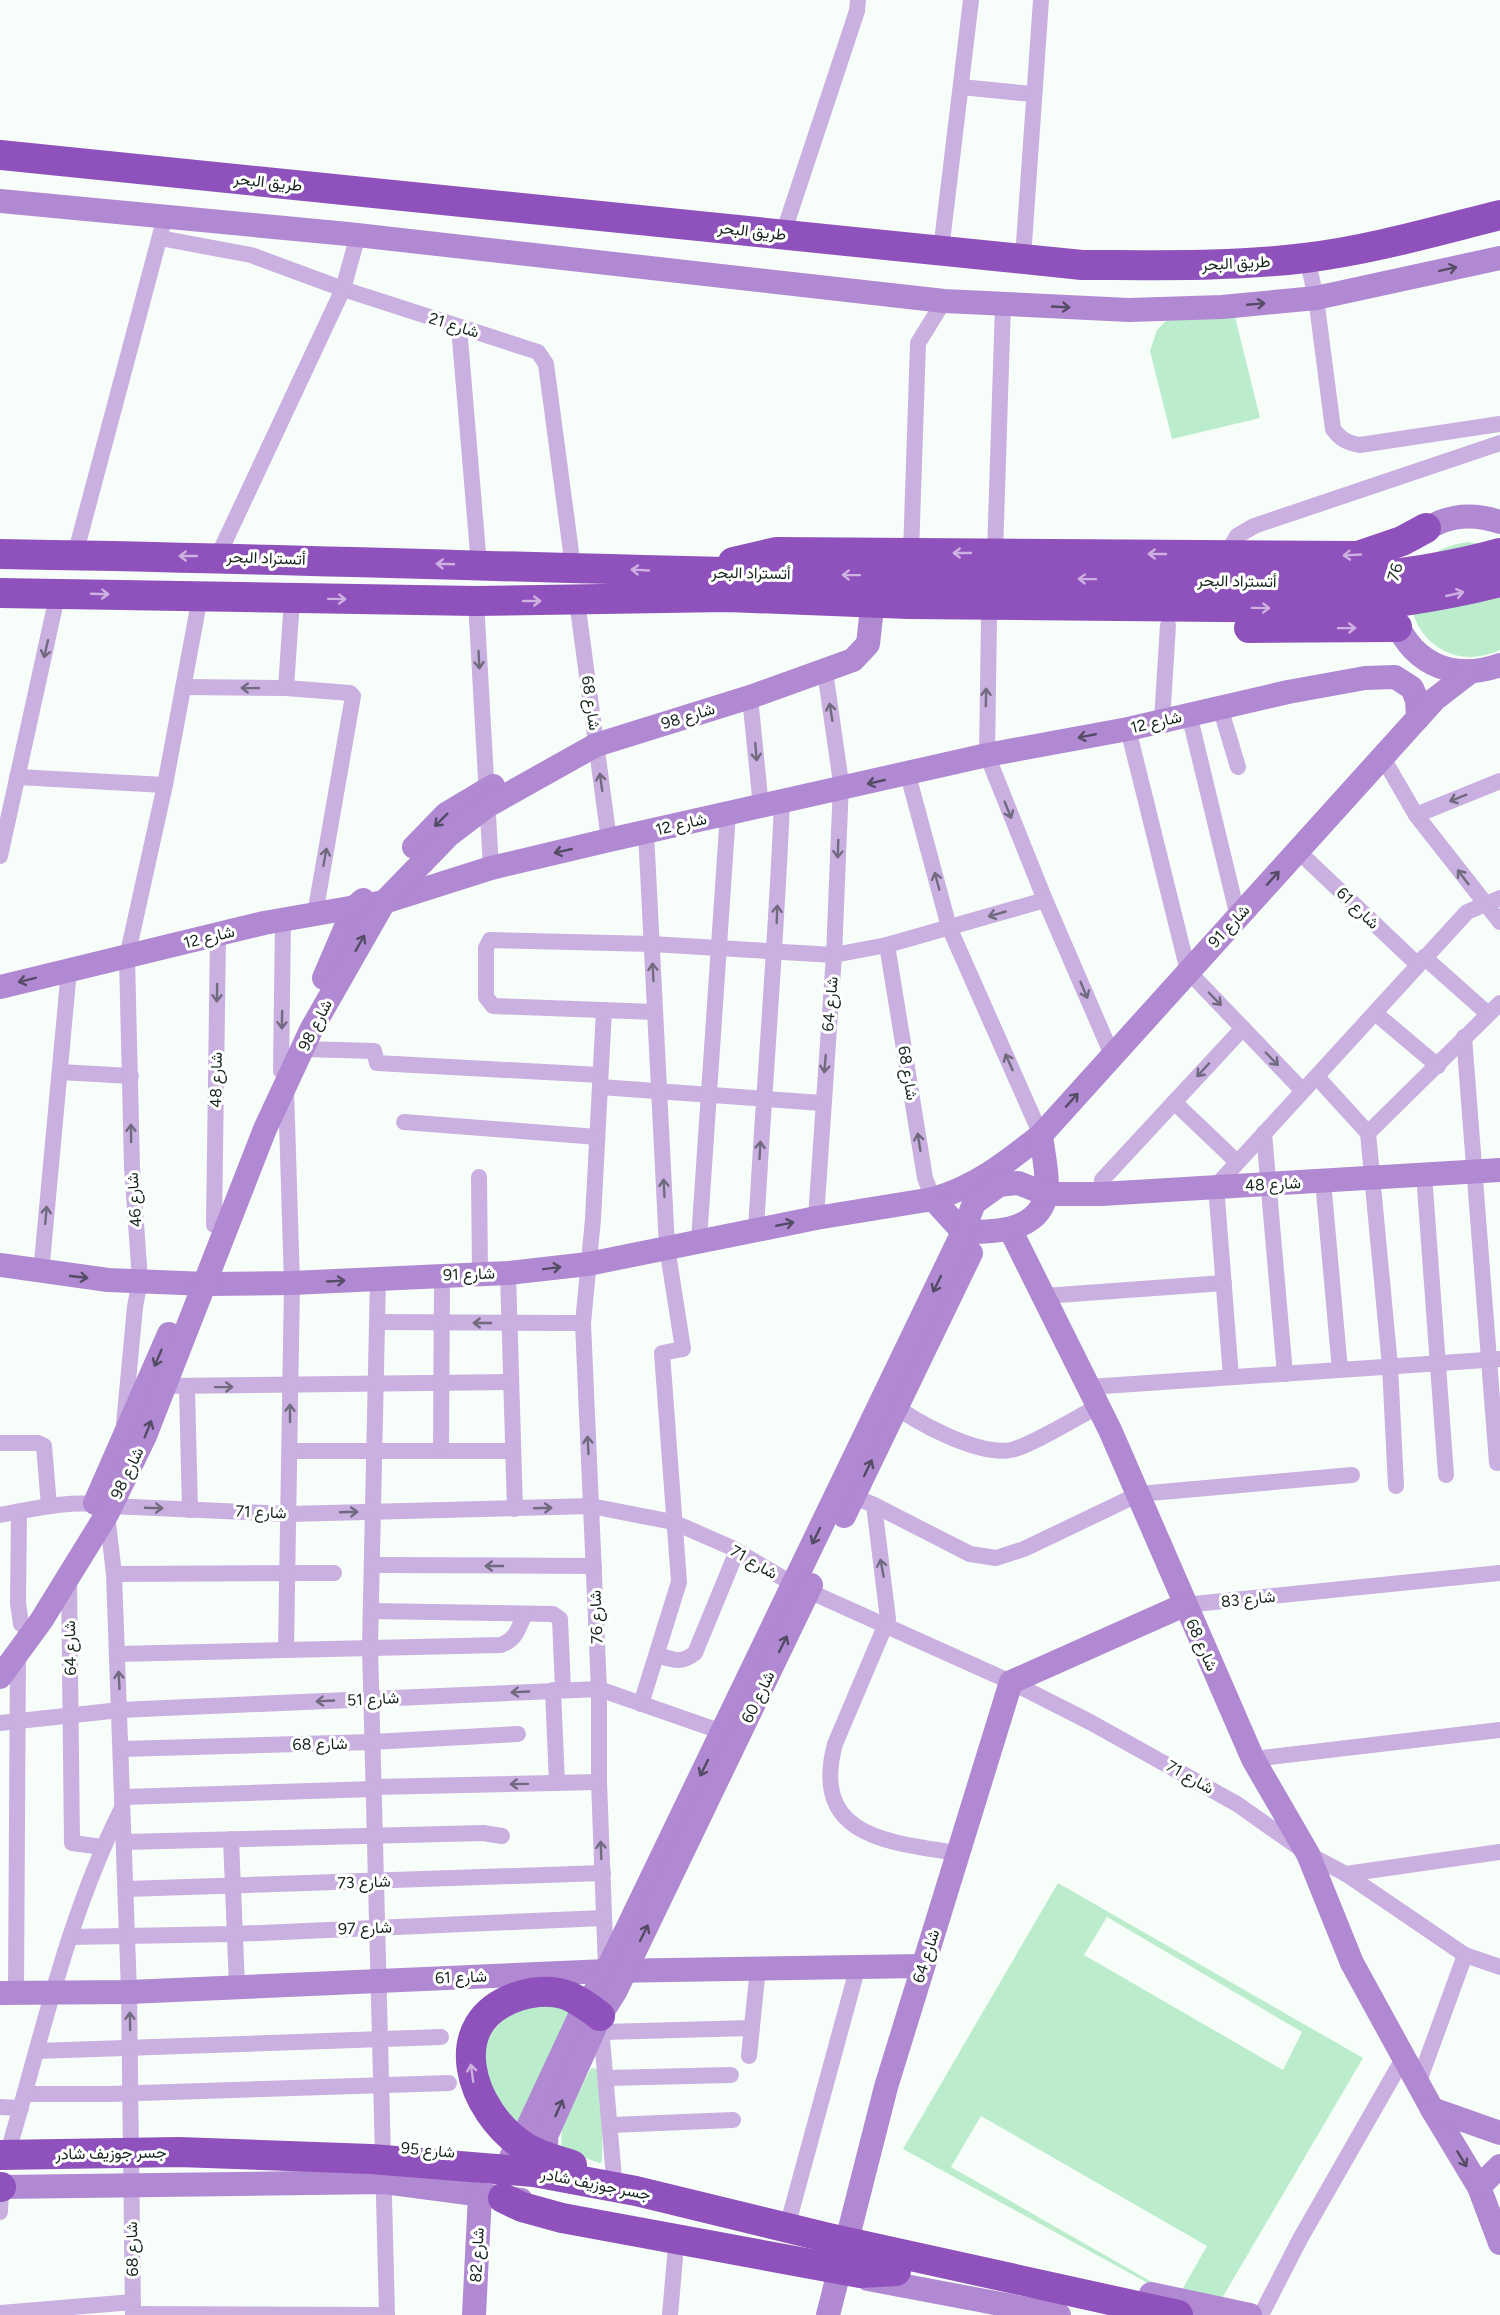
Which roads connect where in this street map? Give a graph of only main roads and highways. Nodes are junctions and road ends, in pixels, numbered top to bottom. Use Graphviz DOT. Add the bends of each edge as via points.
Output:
graph roads {
  1 [pos="0,155"];
  2 [pos="1500,215"];
  3 [pos="1426,528"];
  4 [pos="1500,553"];
  5 [pos="0,554"];
  6 [pos="910,578"];
  7 [pos="1500,582"];
  8 [pos="0,593"];
  9 [pos="727,597"];
  10 [pos="1402,635"];
  11 [pos="596,2017"];
  12 [pos="1,2174"];
  13 [pos="625,2184"];
  14 [pos="499,2199"];
  15 [pos="897,2271"];
  16 [pos="1098,2315"];
  17 [pos="1178,2315"];
  1 -- 2 [label="highway, طريق البحر" via="1082,265 1243,264 1307,258"];
  3 -- 6 [label="highway, one-way" via="1358,556 995,553"];
  4 -- 6 [label="highway, أتستراد البحر, one-way" via="1392,576 1285,582"];
  6 -- 5 [label="highway, أتستراد البحر, one-way" via="218,556"];
  6 -- 7 [label="highway, أتستراد البحر, one-way" via="1332,608 1380,606"];
  6 -- 9 [label="highway, أتستراد البحر"];
  8 -- 9 [label="highway, أتستراد البحر, one-way" via="476,601"];
  9 -- 10 [label="highway, one-way" via="777,614"];
  13 -- 11 [label="highway, one-way" via="526,2148 490,2116 475,2087 471,2062 474,2039 485,2018 510,1999 541,1992 568,1996"];
  12 -- 13 [label="highway, جسر جوزيف شادر" via="179,2152 371,2159 534,2172"];
  12 -- 15 [label="highway, جسر جوزيف شادر" via="356,2174 482,2185 699,2223"];
  13 -- 17 [label="highway, جسر جوزيف شادر" via="839,2240"];
  14 -- 15 [label="highway" via="562,2218 850,2271"];
  15 -- 16 [label="highway, جسر جوزيف شادر"];
}
